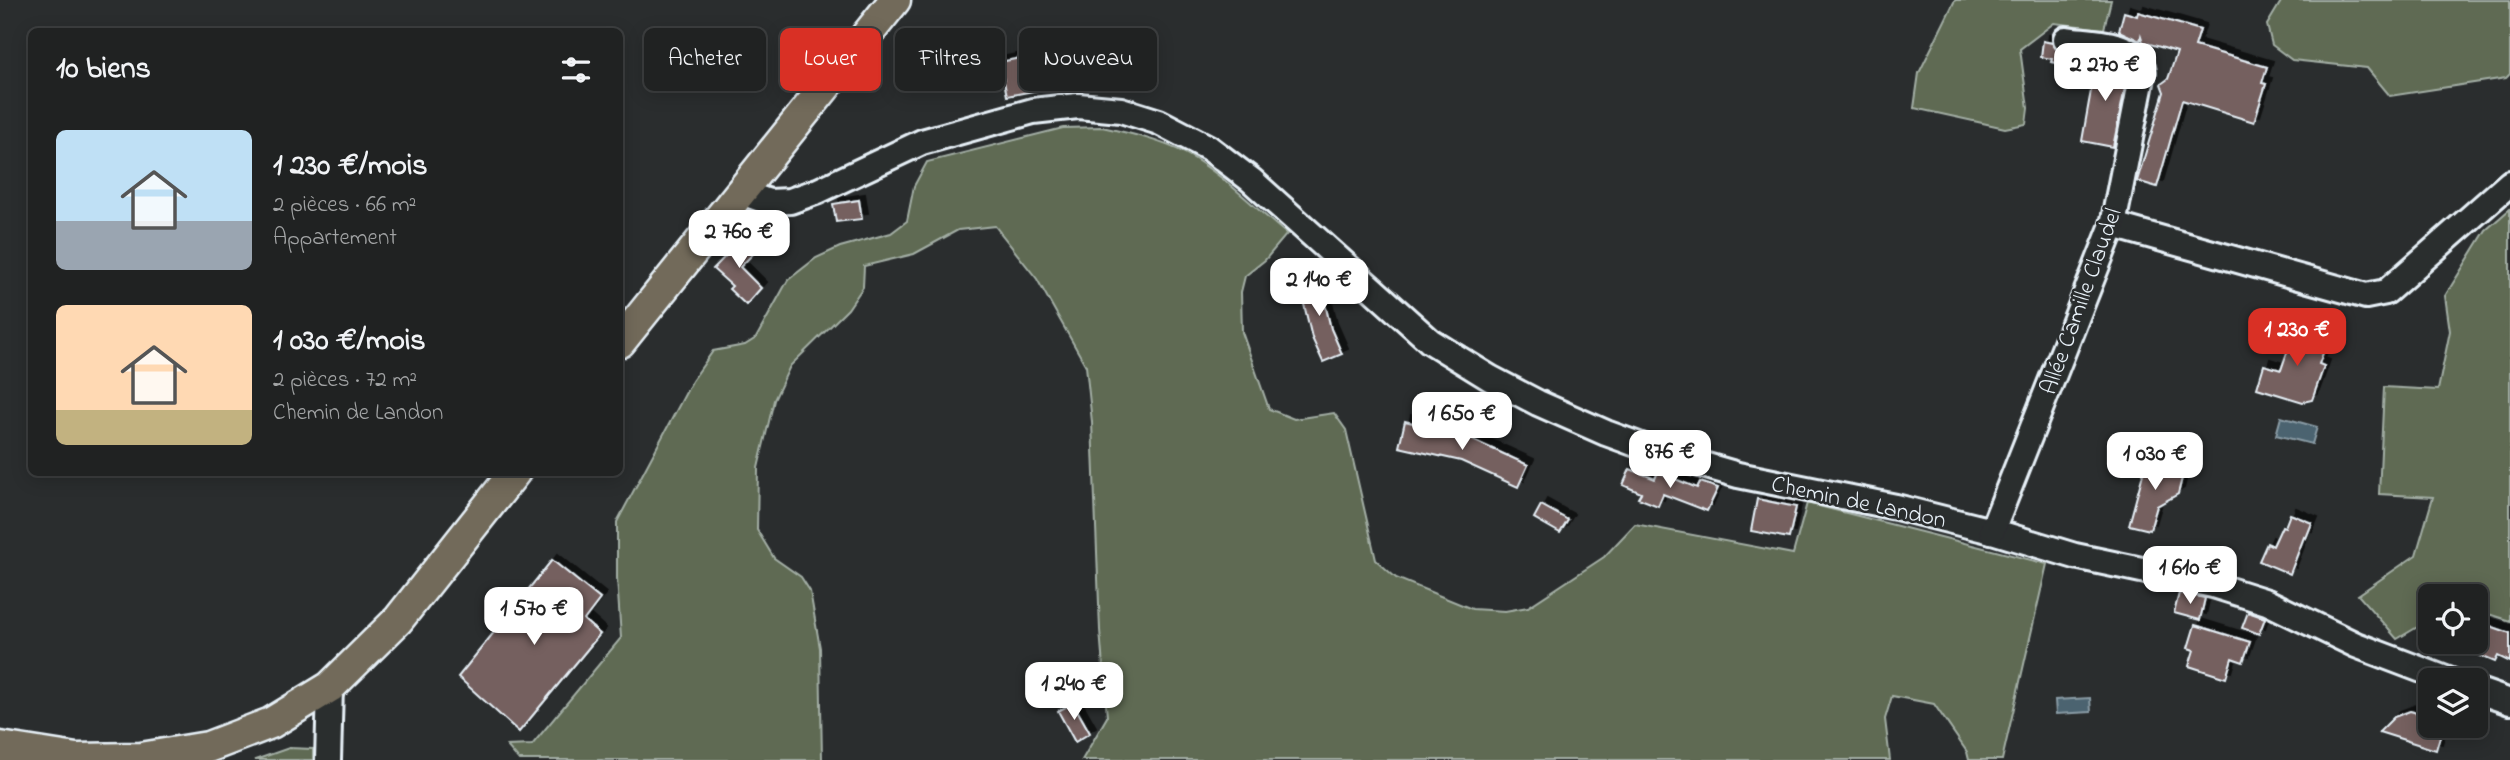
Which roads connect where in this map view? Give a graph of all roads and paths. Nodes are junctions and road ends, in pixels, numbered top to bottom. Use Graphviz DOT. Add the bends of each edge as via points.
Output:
graph roads {
  1 [pos="895,0"];
  2 [pos="2066,39"];
  3 [pos="2510,183"];
  4 [pos="741,192"];
  5 [pos="2113,225"];
  6 [pos="623,338"];
  7 [pos="512,476"];
  8 [pos="1992,531"];
  9 [pos="2418,668"];
  10 [pos="330,687"];
  11 [pos="2488,694"];
  12 [pos="2510,702"];
  13 [pos="0,747"];
  14 [pos="328,760"];
  1 -- 4 [label="main road"];
  2 -- 5 [label="street, Allée Camille Claudel" via="2124,48 2142,62"];
  3 -- 5 [label="street" via="2386,292 2366,296"];
  4 -- 6 [label="main road"];
  4 -- 8 [label="street, Chemin de Landon" via="769,202 790,201 922,142 1020,114 1078,106 1121,110 1159,121 1209,148 1251,180 1430,341 1538,403 1658,452 1738,475"];
  5 -- 8 [label="street, Allée Camille Claudel"];
  7 -- 10 [label="main road" via="398,620"];
  8 -- 9 [label="street, Chemin de Landon" via="2267,602"];
  10 -- 13 [label="main road" via="271,723 208,747 141,758 76,759"];
  10 -- 14 [label="street"];
  11 -- 12 [label="street"];
}
